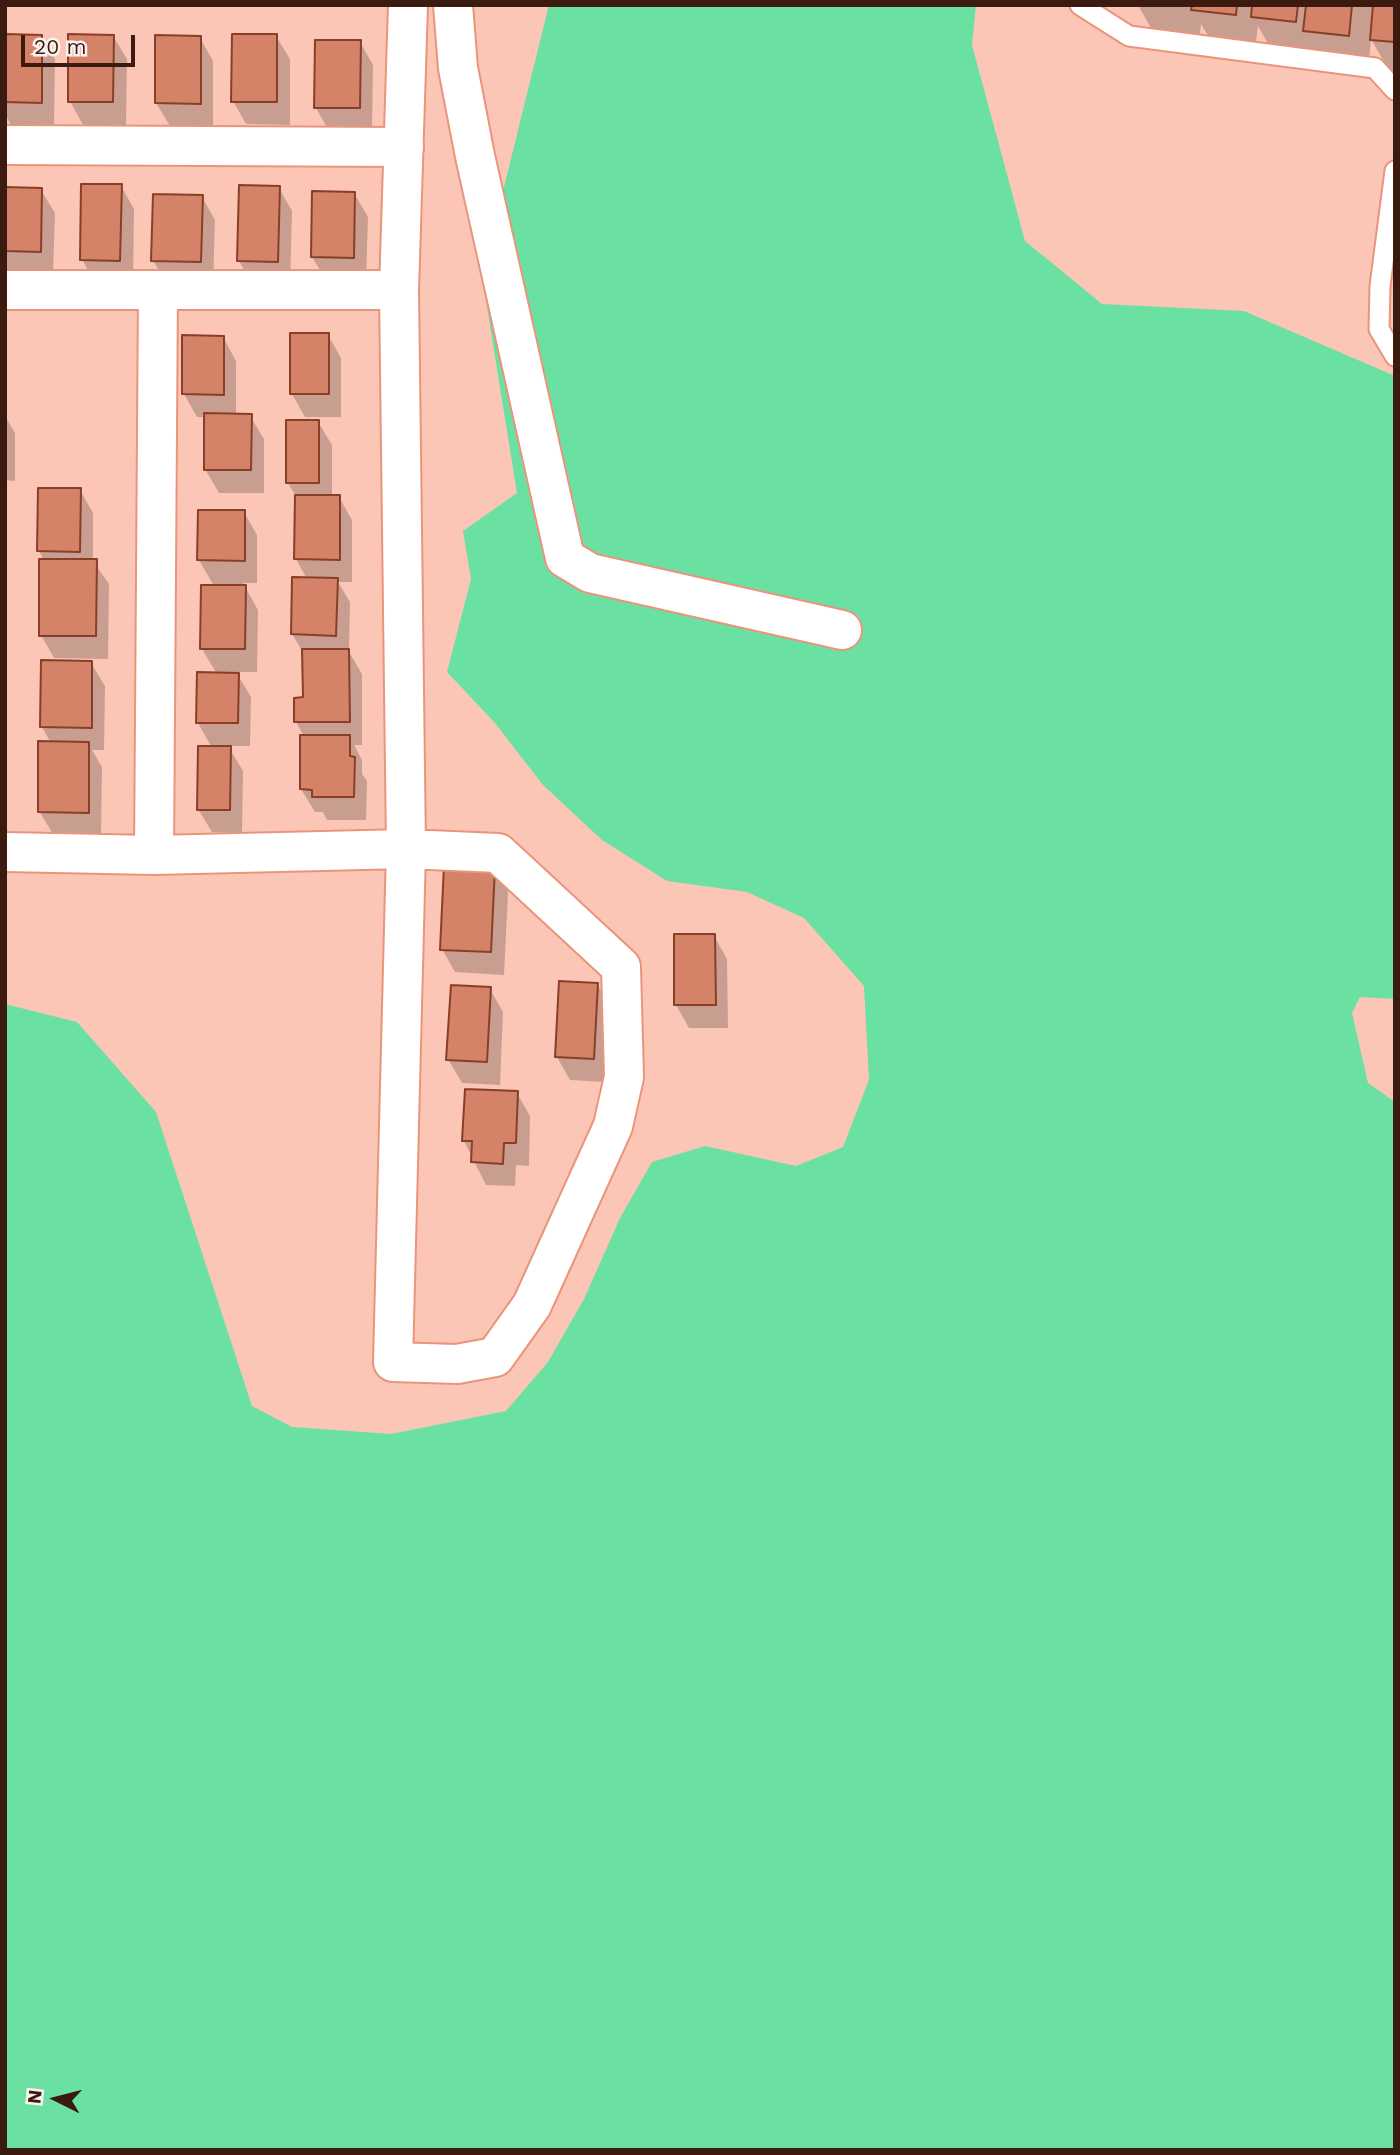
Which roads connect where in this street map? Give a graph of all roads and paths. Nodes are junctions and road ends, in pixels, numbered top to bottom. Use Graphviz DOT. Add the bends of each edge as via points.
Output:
graph roads {
  1 [pos="408,5"];
  2 [pos="453,5"];
  3 [pos="1080,5"];
  4 [pos="1395,90"];
  5 [pos="5,145"];
  6 [pos="404,147"];
  7 [pos="1395,171"];
  8 [pos="5,290"];
  9 [pos="158,290"];
  10 [pos="399,290"];
  11 [pos="1395,356"];
  12 [pos="842,630"];
  13 [pos="406,849"];
  14 [pos="5,852"];
  15 [pos="154,855"];
  1 -- 6 [label="street"];
  2 -- 12 [label="street" via="458,68 475,156 565,558 590,573"];
  3 -- 4 [label="lane" via="1129,36 1375,68"];
  5 -- 6 [label="street"];
  6 -- 10 [label="street"];
  7 -- 11 [label="lane" via="1379,329"];
  8 -- 9 [label="street"];
  9 -- 10 [label="street"];
  9 -- 15 [label="street"];
  10 -- 13 [label="street"];
  13 -- 13 [label="street" via="498,853 621,967 624,1077 613,1126 532,1305 495,1357 457,1364 393,1362"];
  13 -- 15 [label="street"];
  14 -- 15 [label="street"];
}
